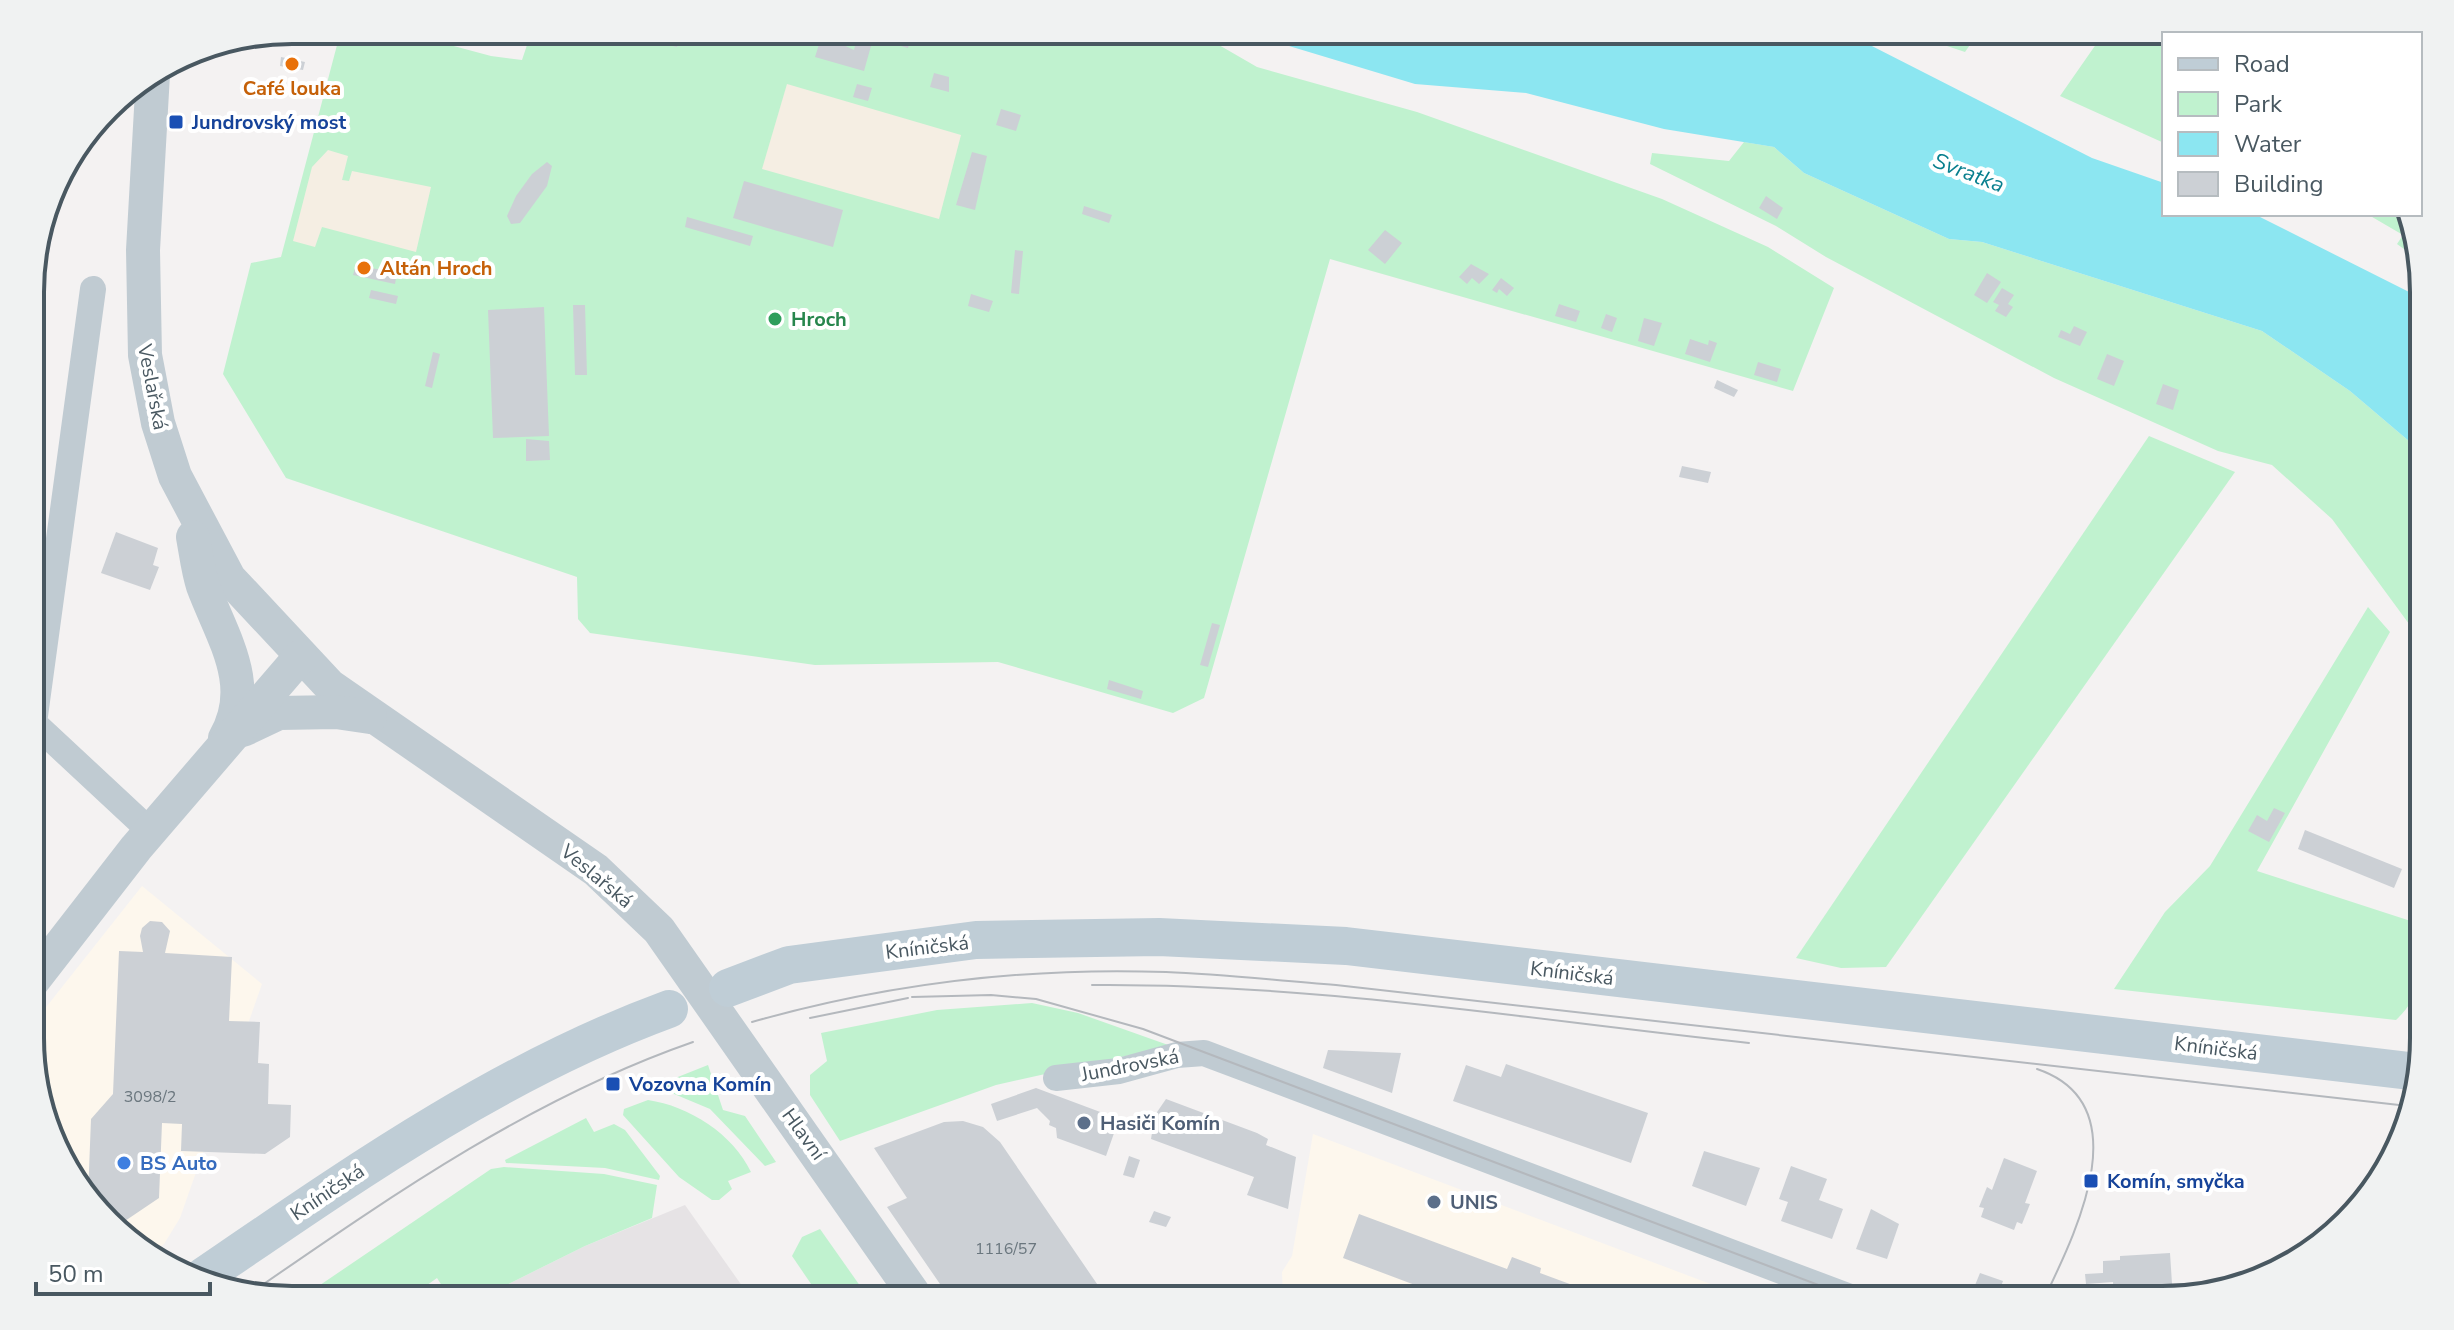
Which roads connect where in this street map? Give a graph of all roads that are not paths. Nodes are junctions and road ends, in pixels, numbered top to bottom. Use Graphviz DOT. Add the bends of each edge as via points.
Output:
graph roads {
  1 [pos="152,87"];
  2 [pos="93,289"];
  3 [pos="186,502"];
  4 [pos="45,646"];
  5 [pos="300,657"];
  6 [pos="377,718"];
  7 [pos="44,733"];
  8 [pos="225,746"];
  9 [pos="150,831"];
  10 [pos="659,930"];
  11 [pos="44,967"];
  12 [pos="728,988"];
  13 [pos="669,1009"];
  14 [pos="2408,1071"];
  15 [pos="1056,1078"];
  16 [pos="210,1272"];
  17 [pos="1806,1285"];
  18 [pos="908,1286"];
  1 -- 3 [label="street, Veslařská" via="143,250 144,344 158,423"];
  2 -- 4 [label="street"];
  3 -- 5 [label="street, Veslařská" via="229,578"];
  3 -- 8 [label="street" via="202,584 239,686"];
  5 -- 6 [label="street, Veslařská" via="330,686"];
  5 -- 8 [label="street"];
  6 -- 8 [label="street" via="279,713"];
  6 -- 10 [label="street, Veslařská" via="596,870"];
  7 -- 9 [label="street"];
  8 -- 9 [label="street"];
  9 -- 11 [label="street"];
  10 -- 18 [label="street, Hlavní"];
  12 -- 14 [label="main road, Kníničská" via="789,965 976,940 1159,937 1346,946"];
  13 -- 16 [label="main road, Kníničská" via="620,1027 458,1109"];
  15 -- 17 [label="street, Jundrovská" via="1204,1053"];
}
